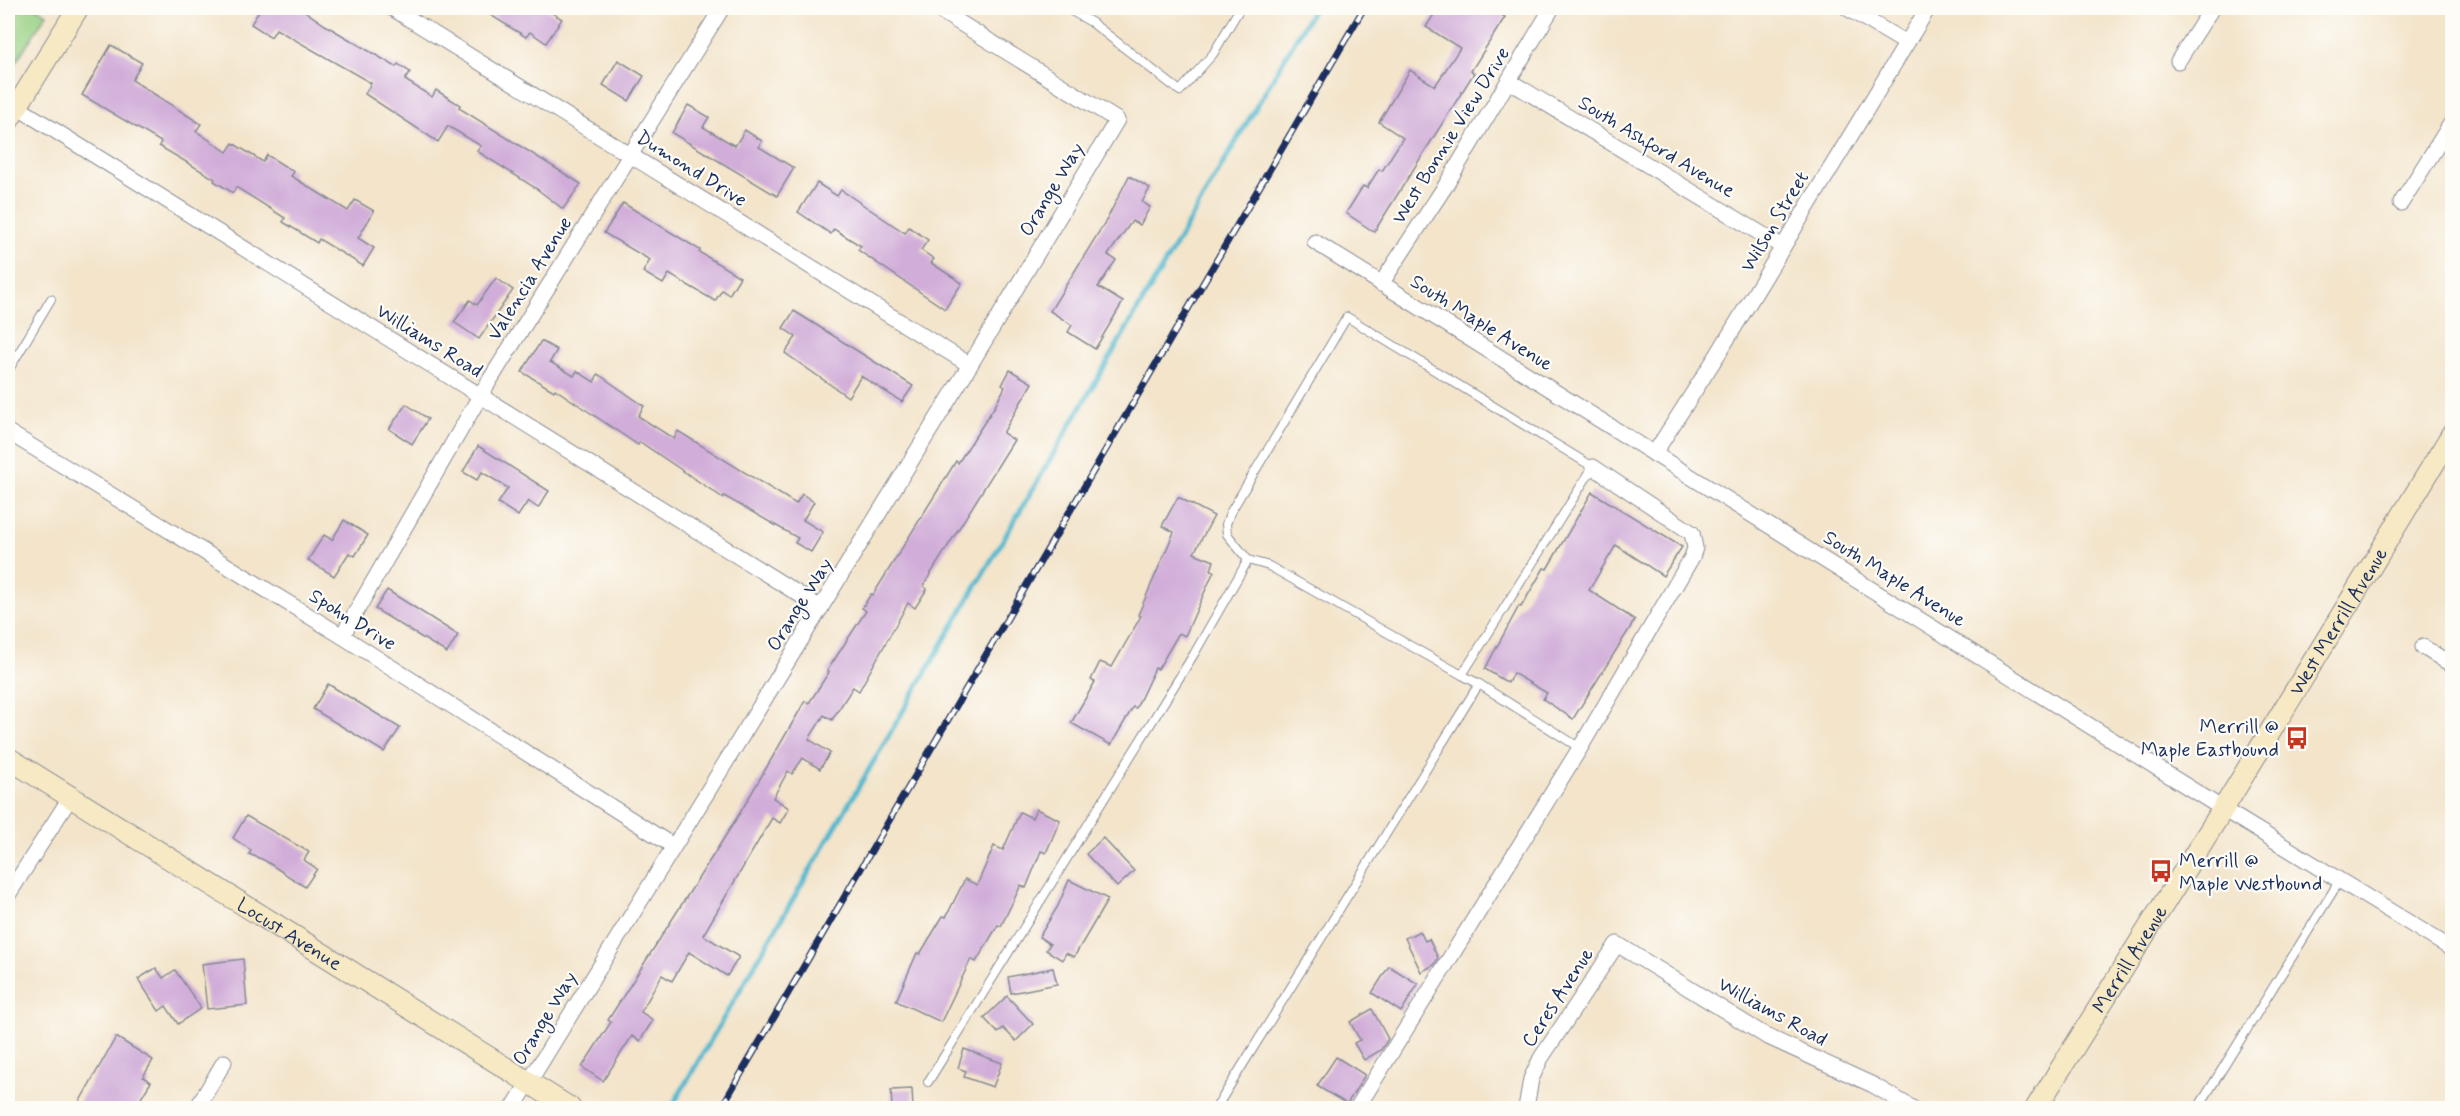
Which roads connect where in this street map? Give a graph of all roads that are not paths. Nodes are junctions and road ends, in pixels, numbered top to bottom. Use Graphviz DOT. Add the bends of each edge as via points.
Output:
graph roads {
  1 [pos="78,8"];
  2 [pos="392,8"];
  3 [pos="722,8"];
  4 [pos="936,8"];
  5 [pos="1066,8"];
  6 [pos="1240,8"];
  7 [pos="1552,8"];
  8 [pos="1847,8"];
  9 [pos="1928,8"];
  10 [pos="2212,8"];
  11 [pos="1906,43"];
  12 [pos="2178,61"];
  13 [pos="1509,81"];
  14 [pos="12,114"];
  15 [pos="2452,123"];
  16 [pos="630,154"];
  17 [pos="2401,203"];
  18 [pos="1315,242"];
  19 [pos="1783,247"];
  20 [pos="1381,284"];
  21 [pos="51,299"];
  22 [pos="970,366"];
  23 [pos="8,371"];
  24 [pos="480,396"];
  25 [pos="8,432"];
  26 [pos="2452,434"];
  27 [pos="1654,454"];
  28 [pos="1593,466"];
  29 [pos="1248,560"];
  30 [pos="821,608"];
  31 [pos="342,636"];
  32 [pos="2423,647"];
  33 [pos="2452,665"];
  34 [pos="1462,675"];
  35 [pos="1479,684"];
  36 [pos="1580,748"];
  37 [pos="8,758"];
  38 [pos="70,798"];
  39 [pos="2223,809"];
  40 [pos="673,846"];
  41 [pos="2340,880"];
  42 [pos="8,895"];
  43 [pos="1617,944"];
  44 [pos="2452,949"];
  45 [pos="224,1062"];
  46 [pos="928,1082"];
  47 [pos="528,1084"];
  48 [pos="197,1108"];
  49 [pos="513,1108"];
  50 [pos="570,1108"];
  51 [pos="1215,1108"];
  52 [pos="1357,1108"];
  53 [pos="1527,1108"];
  54 [pos="1912,1108"];
  55 [pos="2036,1108"];
  56 [pos="2198,1108"];
  1 -- 14 [label="main road"];
  2 -- 16 [label="street, Dumond Drive"];
  3 -- 16 [label="street, Valencia Avenue"];
  4 -- 22 [label="street, Orange Way" via="1117,120"];
  5 -- 6 [label="lane" via="1091,22 1180,91 1213,54"];
  7 -- 13 [label="street, West Bonnie View Drive"];
  8 -- 11 [label="street"];
  9 -- 11 [label="street, Wilson Street"];
  10 -- 12 [label="street"];
  11 -- 19 [label="street, Wilson Street"];
  13 -- 19 [label="street, South Ashford Avenue"];
  13 -- 20 [label="street, West Bonnie View Drive"];
  14 -- 24 [label="street, Williams Road"];
  15 -- 17 [label="street"];
  16 -- 22 [label="street, Dumond Drive"];
  16 -- 24 [label="street, Valencia Avenue"];
  18 -- 20 [label="street, South Maple Avenue"];
  19 -- 27 [label="street, Wilson Street"];
  20 -- 27 [label="street, South Maple Avenue"];
  21 -- 23 [label="lane"];
  22 -- 30 [label="street, Orange Way"];
  24 -- 30 [label="street, Williams Road"];
  24 -- 31 [label="street, Valencia Avenue"];
  25 -- 31 [label="street, Spohn Drive"];
  26 -- 39 [label="main road, West Merrill Avenue"];
  27 -- 39 [label="street, South Maple Avenue"];
  28 -- 29 [label="lane" via="1347,317 1230,513 1227,534"];
  28 -- 34 [label="lane"];
  28 -- 36 [label="street" via="1688,530 1695,548"];
  29 -- 34 [label="lane" via="1269,567"];
  29 -- 46 [label="lane" via="1194,654"];
  30 -- 40 [label="street, Orange Way"];
  31 -- 40 [label="street, Spohn Drive"];
  32 -- 33 [label="street"];
  34 -- 35 [label="lane"];
  35 -- 36 [label="lane"];
  35 -- 51 [label="lane"];
  36 -- 52 [label="street"];
  37 -- 38 [label="main road, Locust Avenue"];
  38 -- 42 [label="street"];
  38 -- 47 [label="main road, Locust Avenue"];
  39 -- 41 [label="street, South Maple Avenue"];
  39 -- 55 [label="main road, Merrill Avenue"];
  40 -- 47 [label="street, Orange Way"];
  41 -- 44 [label="street, South Maple Avenue"];
  41 -- 56 [label="lane"];
  43 -- 53 [label="street, Ceres Avenue" via="1541,1058 1531,1079"];
  43 -- 54 [label="street, Williams Road" via="1766,1036 1874,1085"];
  45 -- 48 [label="street"];
  47 -- 49 [label="street, Orange Way"];
  47 -- 50 [label="main road, Locust Avenue"];
}
